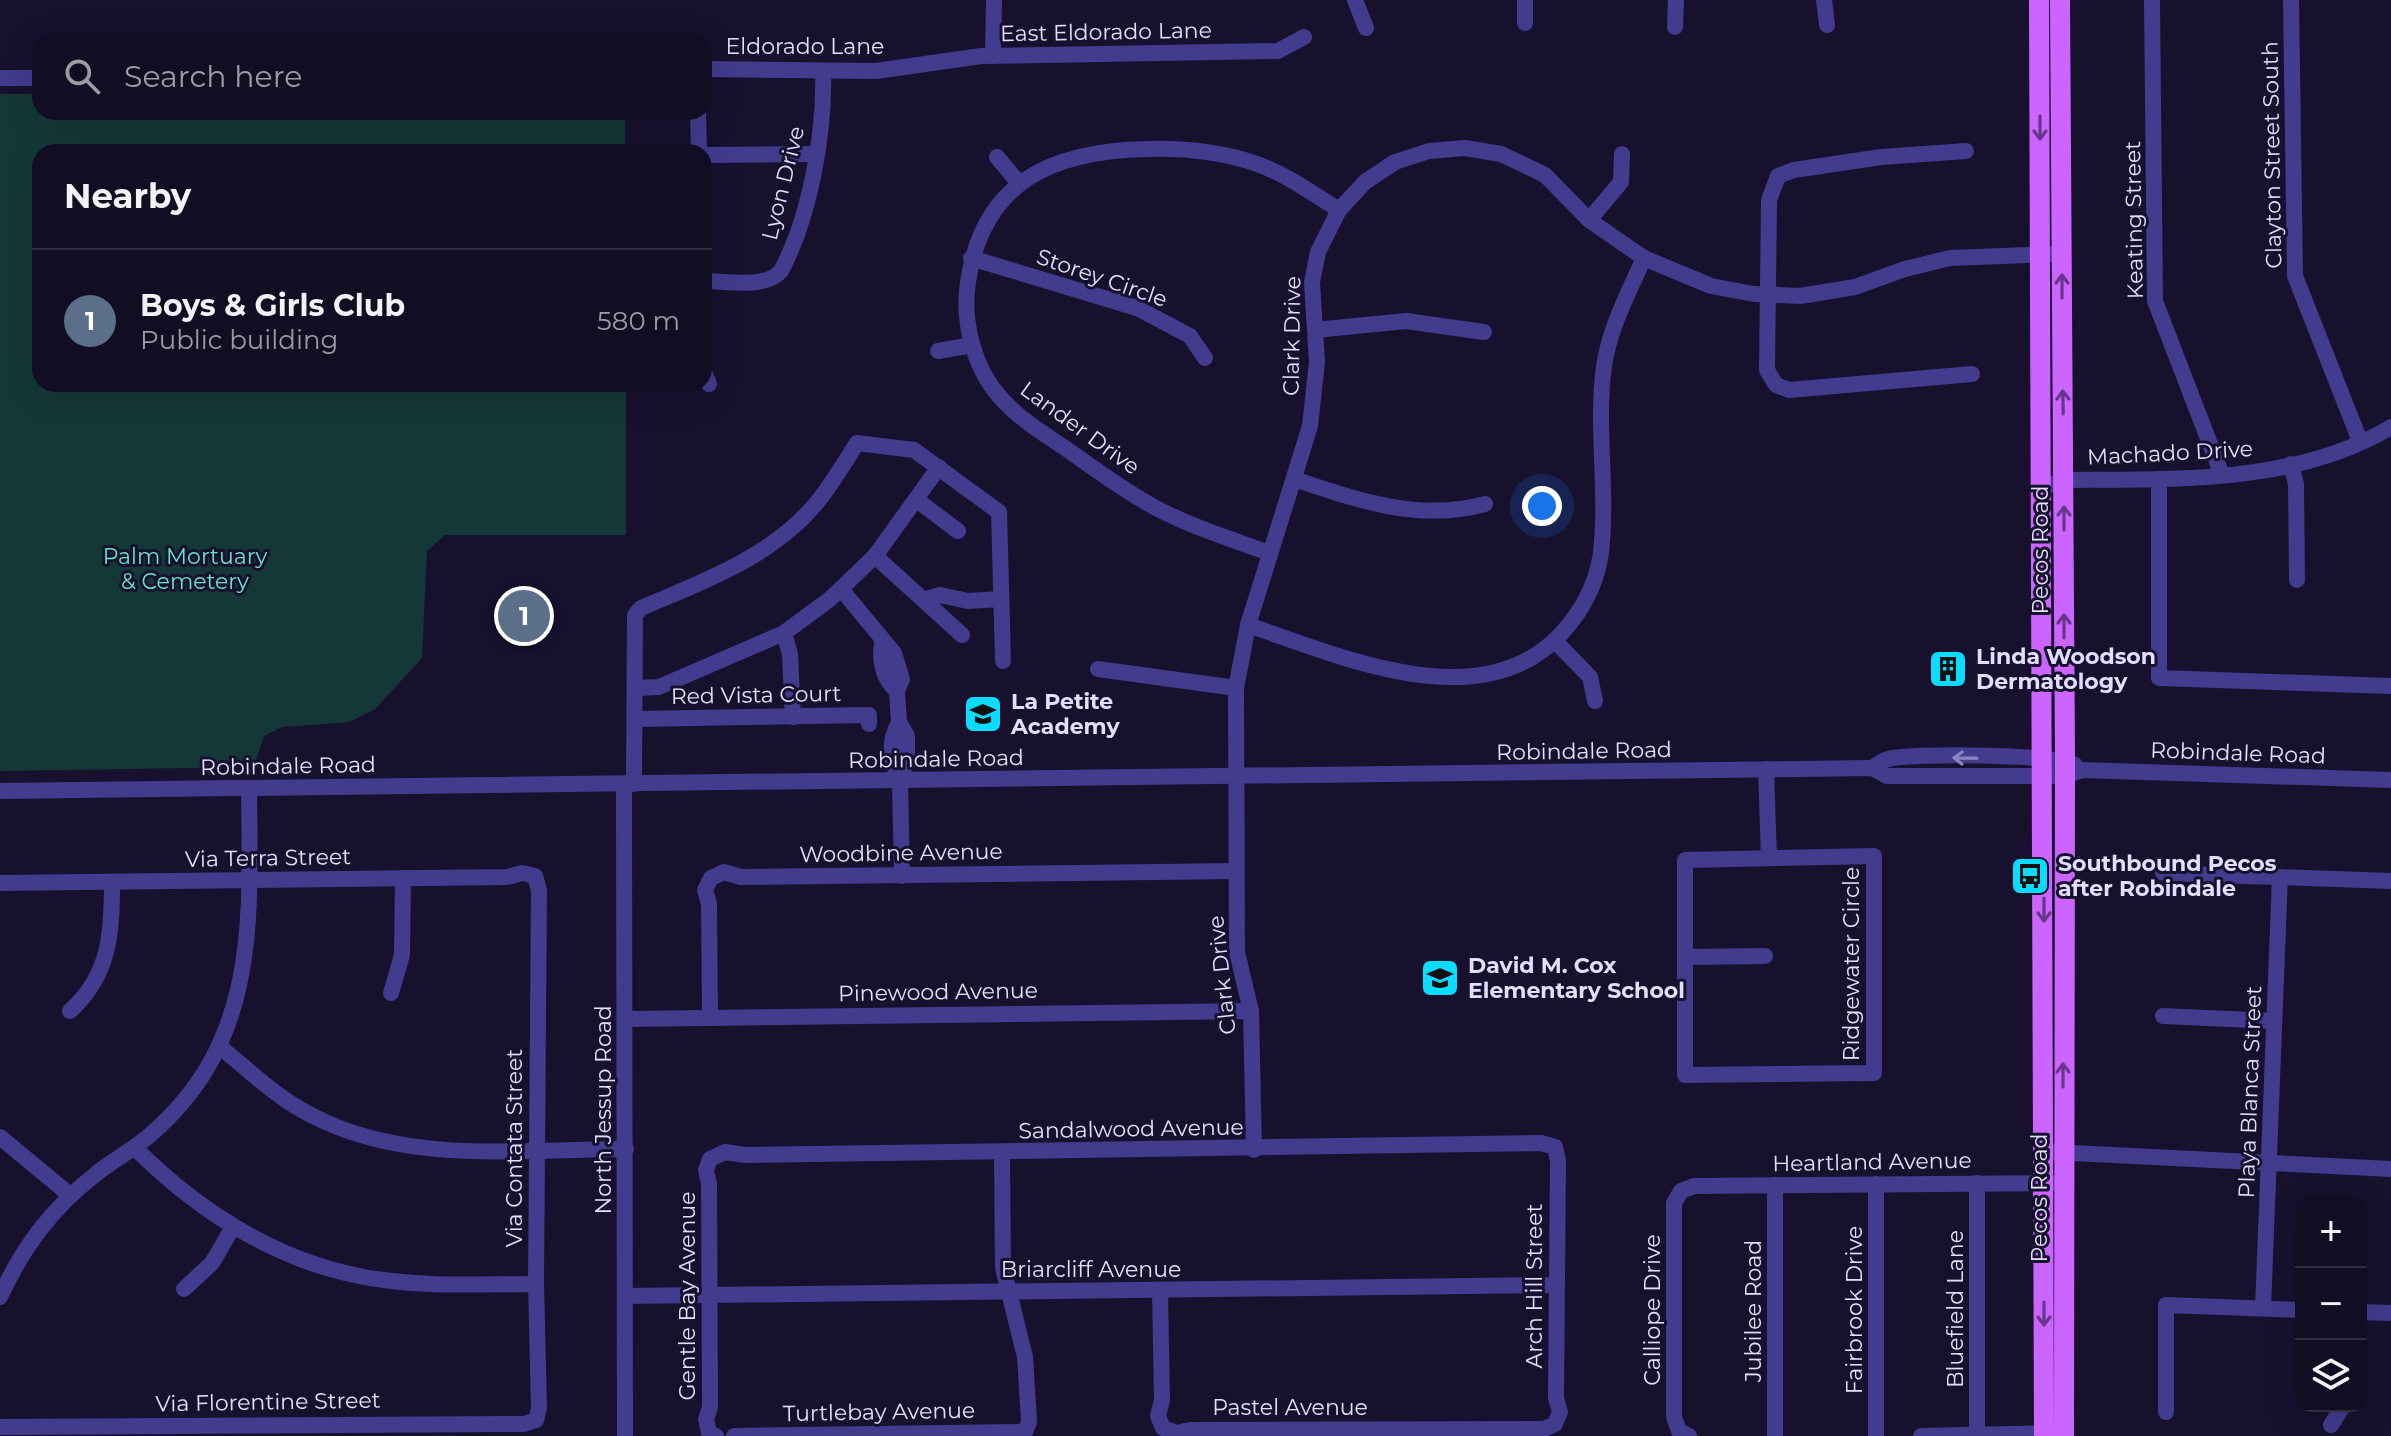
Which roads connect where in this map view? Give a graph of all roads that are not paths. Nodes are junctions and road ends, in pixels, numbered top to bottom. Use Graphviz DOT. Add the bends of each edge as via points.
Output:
graph roads {
  1 [pos="994,0"];
  2 [pos="1355,0"];
  3 [pos="1525,0"];
  4 [pos="1676,0"];
  5 [pos="1824,0"];
  6 [pos="2039,0"];
  7 [pos="2060,0"];
  8 [pos="2152,0"];
  9 [pos="2291,0"];
  10 [pos="1525,23"];
  11 [pos="1827,25"];
  12 [pos="1675,27"];
  13 [pos="1366,28"];
  14 [pos="1304,37"];
  15 [pos="993,56"];
  16 [pos="905,66"];
  17 [pos="712,69"];
  18 [pos="823,72"];
  19 [pos="0,78"];
  20 [pos="32,78"];
  21 [pos="698,120"];
  22 [pos="699,144"];
  23 [pos="1966,151"];
  24 [pos="815,154"];
  25 [pos="1622,154"];
  26 [pos="712,155"];
  27 [pos="997,157"];
  28 [pos="1018,182"];
  29 [pos="1339,210"];
  30 [pos="1589,220"];
  31 [pos="2051,254"];
  32 [pos="971,258"];
  33 [pos="1644,258"];
  34 [pos="712,281"];
  35 [pos="1770,294"];
  36 [pos="1315,330"];
  37 [pos="1484,332"];
  38 [pos="972,345"];
  39 [pos="938,351"];
  40 [pos="1205,358"];
  41 [pos="1972,374"];
  42 [pos="2391,427"];
  43 [pos="2360,441"];
  44 [pos="2291,464"];
  45 [pos="939,467"];
  46 [pos="2222,475"];
  47 [pos="1294,479"];
  48 [pos="2159,479"];
  49 [pos="2063,480"];
  50 [pos="2041,488"];
  51 [pos="918,501"];
  52 [pos="1485,504"];
  53 [pos="958,531"];
  54 [pos="1269,553"];
  55 [pos="875,556"];
  56 [pos="2297,580"];
  57 [pos="841,589"];
  58 [pos="1001,599"];
  59 [pos="924,600"];
  60 [pos="1248,625"];
  61 [pos="784,633"];
  62 [pos="962,635"];
  63 [pos="1555,641"];
  64 [pos="1003,661"];
  65 [pos="1098,669"];
  66 [pos="2391,686"];
  67 [pos="635,688"];
  68 [pos="1236,688"];
  69 [pos="1595,701"];
  70 [pos="793,717"];
  71 [pos="636,719"];
  72 [pos="869,724"];
  73 [pos="2043,767"];
  74 [pos="1766,769"];
  75 [pos="2071,769"];
  76 [pos="1235,776"];
  77 [pos="2391,780"];
  78 [pos="900,782"];
  79 [pos="629,784"];
  80 [pos="249,788"];
  81 [pos="0,791"];
  82 [pos="1769,858"];
  83 [pos="1236,871"];
  84 [pos="2163,873"];
  85 [pos="535,876"];
  86 [pos="902,876"];
  87 [pos="2280,877"];
  88 [pos="403,878"];
  89 [pos="249,880"];
  90 [pos="2391,881"];
  91 [pos="112,882"];
  92 [pos="0,883"];
  93 [pos="2044,942"];
  94 [pos="1765,956"];
  95 [pos="1685,957"];
  96 [pos="391,993"];
  97 [pos="2064,993"];
  98 [pos="70,1011"];
  99 [pos="1251,1011"];
  100 [pos="2163,1016"];
  101 [pos="710,1017"];
  102 [pos="625,1019"];
  103 [pos="2274,1021"];
  104 [pos="220,1047"];
  105 [pos="0,1137"];
  106 [pos="1555,1147"];
  107 [pos="135,1148"];
  108 [pos="536,1149"];
  109 [pos="626,1149"];
  110 [pos="1254,1150"];
  111 [pos="2054,1152"];
  112 [pos="1002,1153"];
  113 [pos="710,1159"];
  114 [pos="2269,1164"];
  115 [pos="2391,1169"];
  116 [pos="2054,1182"];
  117 [pos="1977,1183"];
  118 [pos="1876,1184"];
  119 [pos="1775,1185"];
  120 [pos="1681,1191"];
  121 [pos="70,1195"];
  122 [pos="233,1227"];
  123 [pos="536,1284"];
  124 [pos="1556,1285"];
  125 [pos="184,1289"];
  126 [pos="1006,1291"];
  127 [pos="1160,1291"];
  128 [pos="625,1296"];
  129 [pos="710,1296"];
  130 [pos="0,1297"];
  131 [pos="2263,1308"];
  132 [pos="2295,1310"];
  133 [pos="2367,1312"];
  134 [pos="2391,1313"];
  135 [pos="2166,1412"];
  136 [pos="2339,1412"];
  137 [pos="536,1420"];
  138 [pos="1555,1424"];
  139 [pos="2331,1425"];
  140 [pos="0,1427"];
  141 [pos="1428,1432"];
  142 [pos="1684,1434"];
  143 [pos="2054,1434"];
  144 [pos="713,1435"];
  145 [pos="1977,1435"];
  146 [pos="625,1436"];
  147 [pos="734,1436"];
  148 [pos="1775,1436"];
  149 [pos="1876,1436"];
  150 [pos="1921,1436"];
  1 -- 15 [label="street"];
  2 -- 13 [label="street"];
  3 -- 10 [label="street"];
  4 -- 12 [label="street"];
  5 -- 11 [label="street"];
  6 -- 31 [label="main road, Pecos Road, one-way"];
  7 -- 31 [label="main road, Pecos Road"];
  8 -- 46 [label="street, Keating Street" via="2155,301"];
  9 -- 43 [label="street, Clayton Street South" via="2295,276"];
  14 -- 15 [label="street, East Eldorado Lane" via="1278,51"];
  15 -- 16 [label="street, East Eldorado Lane"];
  16 -- 18 [label="street, Eldorado Lane"];
  17 -- 18 [label="street, Eldorado Lane"];
  18 -- 24 [label="street, Lyon Drive" via="824,105"];
  19 -- 20 [label="street"];
  21 -- 22 [label="street"];
  23 -- 35 [label="street" via="1881,157 1778,176 1769,200"];
  24 -- 26 [label="street"];
  24 -- 34 [label="street, Lyon Drive" via="799,225 774,279"];
  25 -- 30 [label="street" via="1621,182"];
  27 -- 28 [label="street"];
  28 -- 29 [label="street, Lander Drive" via="1080,154 1187,148 1257,163"];
  28 -- 32 [label="street, Lander Drive" via="990,218"];
  29 -- 30 [label="street, Clark Drive" via="1365,182 1395,162 1429,151 1465,148 1501,154 1545,175"];
  29 -- 36 [label="street, Clark Drive" via="1318,252 1312,282"];
  30 -- 33 [label="street, Clark Drive"];
  31 -- 35 [label="street, Clark Drive" via="1950,258 1855,287 1800,296"];
  49 -- 31 [label="main road, Pecos Road, one-way"];
  31 -- 50 [label="main road, Pecos Road"];
  32 -- 38 [label="street, Lander Drive" via="966,292"];
  32 -- 40 [label="street, Storey Circle" via="1137,308 1190,336"];
  33 -- 35 [label="street, Clark Drive" via="1711,286"];
  33 -- 63 [label="street" via="1615,321 1604,367 1599,567 1577,617"];
  35 -- 41 [label="street" via="1767,370 1776,385 1789,390"];
  36 -- 37 [label="street" via="1406,321"];
  36 -- 47 [label="street, Clark Drive" via="1316,394"];
  38 -- 39 [label="street"];
  38 -- 54 [label="street, Lander Drive" via="998,395 1034,427 1155,507"];
  42 -- 43 [label="street, Machado Drive"];
  43 -- 44 [label="street, Machado Drive"];
  44 -- 46 [label="street, Machado Drive"];
  44 -- 56 [label="street"];
  45 -- 51 [label="street"];
  45 -- 58 [label="street" via="999,512"];
  45 -- 67 [label="street, North Jessup Road" via="914,450 857,443 818,501 777,540 721,574 641,608 635,615"];
  46 -- 48 [label="street, Machado Drive"];
  47 -- 52 [label="street" via="1397,509 1461,511"];
  47 -- 54 [label="street, Clark Drive"];
  48 -- 49 [label="street, Machado Drive"];
  48 -- 66 [label="street" via="2159,678"];
  49 -- 50 [label="street, Machado Drive"];
  75 -- 49 [label="main road, Pecos Road, one-way"];
  50 -- 73 [label="main road, Pecos Road"];
  51 -- 53 [label="street"];
  51 -- 55 [label="street"];
  54 -- 60 [label="street, Clark Drive"];
  55 -- 57 [label="street"];
  55 -- 59 [label="street"];
  57 -- 61 [label="street"];
  57 -- 78 [label="street" via="899,665 899,722 891,737 891,760"];
  58 -- 59 [label="street" via="968,601 940,595"];
  58 -- 64 [label="street"];
  59 -- 62 [label="street"];
  60 -- 63 [label="street" via="1389,672 1418,676 1496,673 1530,661"];
  60 -- 68 [label="street, Clark Drive"];
  61 -- 67 [label="street" via="659,687"];
  61 -- 70 [label="street"];
  63 -- 69 [label="street" via="1590,677"];
  65 -- 68 [label="street"];
  67 -- 71 [label="street, North Jessup Road"];
  68 -- 76 [label="street, Clark Drive"];
  70 -- 71 [label="street, Red Vista Court"];
  70 -- 72 [label="street, Red Vista Court" via="869,715"];
  71 -- 79 [label="street, North Jessup Road"];
  73 -- 74 [label="street, Robindale Road" via="1886,759 1872,768"];
  73 -- 75 [label="street, Robindale Road"];
  73 -- 93 [label="main road, Pecos Road, one-way"];
  74 -- 76 [label="street, Robindale Road"];
  74 -- 82 [label="street"];
  75 -- 77 [label="street, Robindale Road"];
  75 -- 97 [label="main road, Pecos Road"];
  76 -- 78 [label="street, Robindale Road"];
  76 -- 83 [label="street, Clark Drive"];
  78 -- 79 [label="street, Robindale Road"];
  78 -- 86 [label="street"];
  79 -- 80 [label="street, Robindale Road"];
  79 -- 102 [label="street, North Jessup Road"];
  80 -- 81 [label="street, Robindale Road"];
  80 -- 89 [label="street"];
  82 -- 95 [label="street, Ridgewater Circle" via="1685,860"];
  82 -- 95 [label="street, Ridgewater Circle" via="1874,856 1874,1073 1685,1075"];
  83 -- 86 [label="street, Woodbine Avenue"];
  83 -- 99 [label="street, Clark Drive" via="1237,952"];
  84 -- 87 [label="street"];
  85 -- 88 [label="street, Via Terra Street"];
  85 -- 108 [label="street, Via Contata Street"];
  86 -- 101 [label="street, Woodbine Avenue" via="741,877 724,872 711,878 705,890"];
  87 -- 90 [label="street"];
  87 -- 103 [label="street, Playa Blanca Street"];
  88 -- 89 [label="street, Via Terra Street"];
  88 -- 96 [label="street" via="402,955"];
  89 -- 91 [label="street, Via Terra Street"];
  89 -- 104 [label="street" via="245,969"];
  91 -- 92 [label="street, Via Terra Street"];
  91 -- 98 [label="street" via="112,925 103,965"];
  93 -- 97 [label="main road" via="2052,944"];
  93 -- 111 [label="main road, Pecos Road"];
  94 -- 95 [label="street"];
  111 -- 97 [label="main road, Pecos Road, one-way"];
  99 -- 101 [label="street, Pinewood Avenue"];
  99 -- 110 [label="street, Clark Drive"];
  100 -- 103 [label="street"];
  101 -- 102 [label="street, Pinewood Avenue"];
  102 -- 109 [label="street, North Jessup Road"];
  103 -- 114 [label="street, Playa Blanca Street"];
  104 -- 107 [label="street" via="178,1107"];
  104 -- 108 [label="street" via="284,1099 360,1136 430,1149"];
  105 -- 121 [label="street"];
  106 -- 110 [label="street, Sandalwood Avenue" via="1541,1143"];
  106 -- 124 [label="street, Arch Hill Street"];
  107 -- 121 [label="street"];
  107 -- 122 [label="street" via="184,1194"];
  108 -- 109 [label="street"];
  108 -- 123 [label="street, Via Contata Street"];
  109 -- 128 [label="street, North Jessup Road"];
  110 -- 112 [label="street, Sandalwood Avenue"];
  111 -- 114 [label="street"];
  111 -- 116 [label="main road, Pecos Road"];
  112 -- 113 [label="street, Sandalwood Avenue" via="725,1152"];
  112 -- 126 [label="street"];
  113 -- 129 [label="street, Gentle Bay Avenue"];
  114 -- 115 [label="street"];
  114 -- 131 [label="street, Playa Blanca Street"];
  116 -- 117 [label="street, Heartland Avenue"];
  116 -- 143 [label="main road, Pecos Road"];
  117 -- 118 [label="street, Heartland Avenue"];
  117 -- 145 [label="street, Bluefield Lane"];
  118 -- 119 [label="street, Heartland Avenue"];
  118 -- 149 [label="street, Fairbrook Drive"];
  119 -- 120 [label="street, Heartland Avenue" via="1694,1186"];
  119 -- 148 [label="street, Jubilee Road"];
  120 -- 142 [label="street, Calliope Drive" via="1674,1203 1674,1417"];
  121 -- 130 [label="street" via="28,1243"];
  122 -- 123 [label="street" via="309,1262 380,1280"];
  122 -- 125 [label="street" via="212,1263"];
  123 -- 137 [label="street, Via Contata Street"];
  124 -- 127 [label="street, Briarcliff Avenue"];
  124 -- 138 [label="street, Arch Hill Street" via="1560,1412"];
  126 -- 127 [label="street, Briarcliff Avenue"];
  126 -- 129 [label="street, Briarcliff Avenue"];
  126 -- 147 [label="street, Turtlebay Avenue" via="1025,1357 1025,1432"];
  127 -- 141 [label="street, Pastel Avenue" via="1158,1416 1163,1428 1176,1433"];
  128 -- 129 [label="street, Briarcliff Avenue"];
  128 -- 146 [label="street, North Jessup Road"];
  129 -- 144 [label="street, Gentle Bay Avenue" via="706,1419"];
  131 -- 132 [label="street"];
  131 -- 135 [label="street" via="2166,1305"];
  133 -- 134 [label="street"];
  136 -- 139 [label="street"];
  137 -- 140 [label="street, Via Florentine Street"];
  138 -- 141 [label="street, Pastel Avenue" via="1544,1429"];
  143 -- 145 [label="street"];
  145 -- 150 [label="street"];
}
